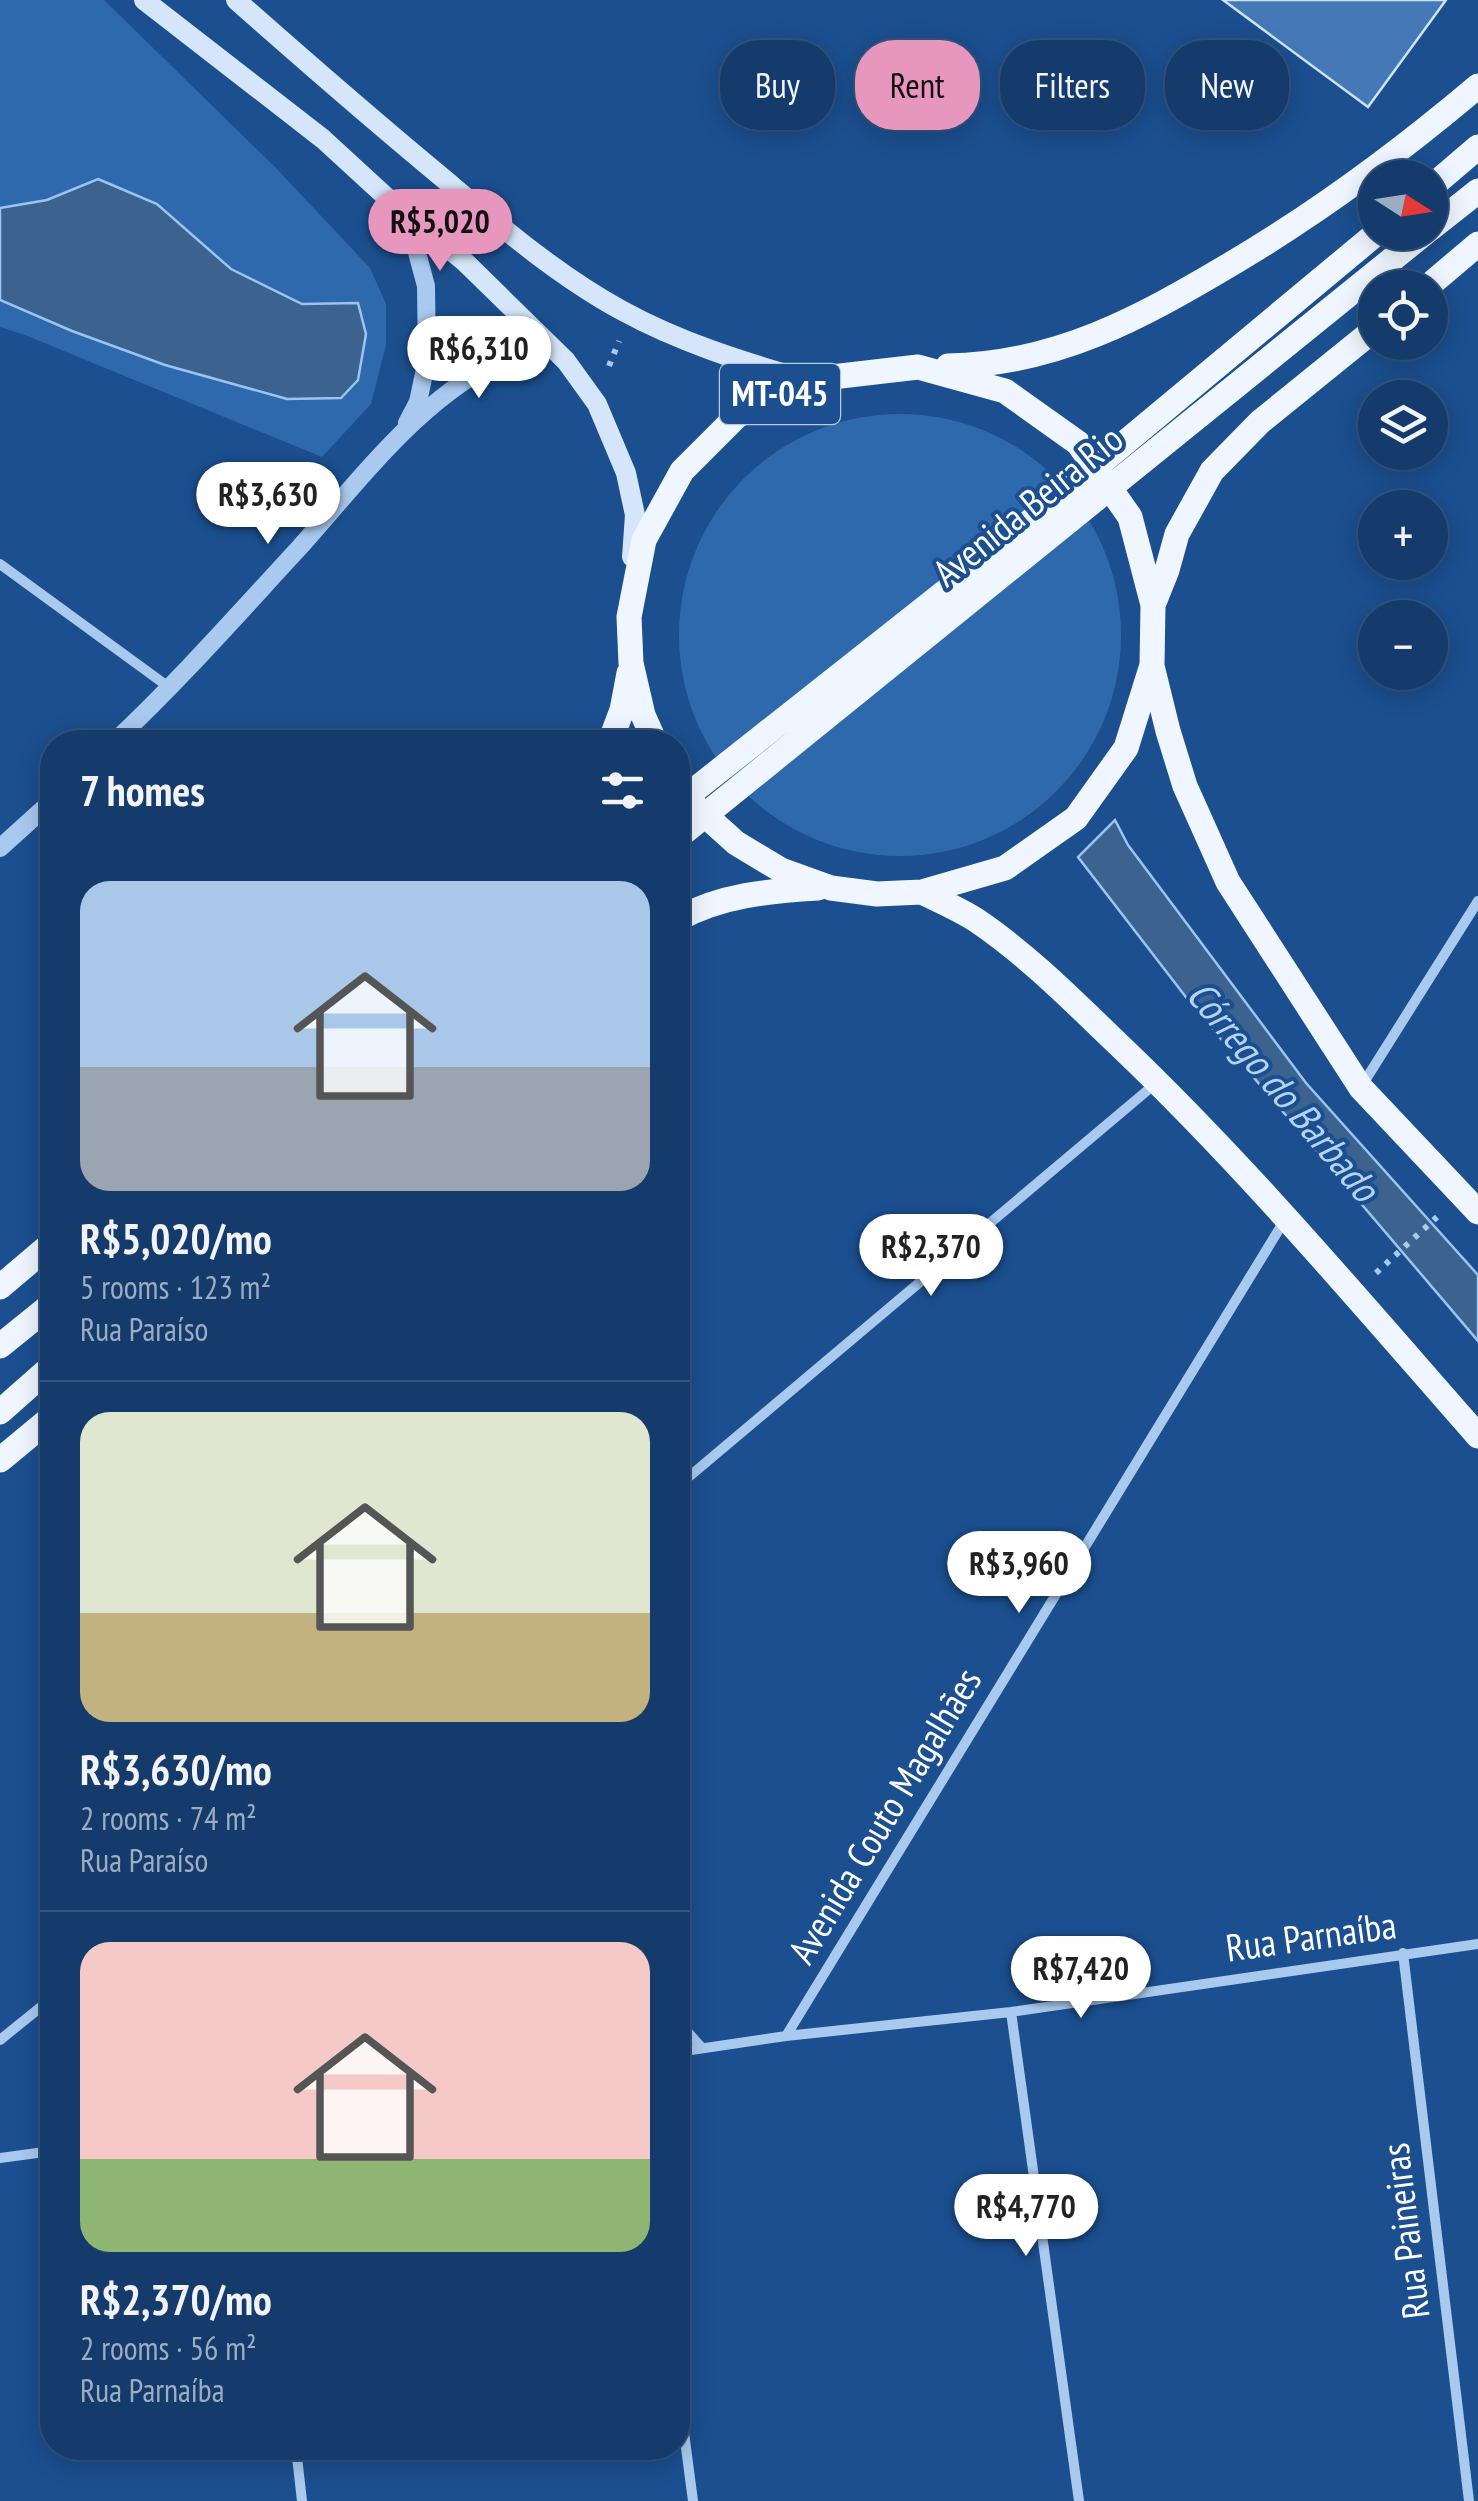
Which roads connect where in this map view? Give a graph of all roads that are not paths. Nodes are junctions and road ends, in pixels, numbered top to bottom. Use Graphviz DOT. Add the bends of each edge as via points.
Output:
graph roads {
  1 [pos="144,0"];
  2 [pos="236,0"];
  3 [pos="1478,86"];
  4 [pos="1478,147"];
  5 [pos="1448,173"];
  6 [pos="1478,191"];
  7 [pos="407,215"];
  8 [pos="1448,215"];
  9 [pos="1478,244"];
  10 [pos="1358,249"];
  11 [pos="1405,250"];
  12 [pos="1447,270"];
  13 [pos="1358,344"];
  14 [pos="549,345"];
  15 [pos="918,367"];
  16 [pos="806,380"];
  17 [pos="400,437"];
  18 [pos="0,564"];
  19 [pos="1153,605"];
  20 [pos="629,617"];
  21 [pos="631,663"];
  22 [pos="1152,665"];
  23 [pos="171,689"];
  24 [pos="127,730"];
  25 [pos="614,730"];
  26 [pos="650,730"];
  27 [pos="690,794"];
  28 [pos="690,798"];
  29 [pos="40,812"];
  30 [pos="690,828"];
  31 [pos="0,848"];
  32 [pos="832,888"];
  33 [pos="922,892"];
  34 [pos="1478,901"];
  35 [pos="690,912"];
  36 [pos="1158,1082"];
  37 [pos="1361,1088"];
  38 [pos="1478,1212"];
  39 [pos="1286,1217"];
  40 [pos="40,1253"];
  41 [pos="0,1286"];
  42 [pos="40,1314"];
  43 [pos="0,1346"];
  44 [pos="40,1377"];
  45 [pos="0,1412"];
  46 [pos="40,1426"];
  47 [pos="1478,1436"];
  48 [pos="0,1460"];
  49 [pos="690,1476"];
  50 [pos="1478,1944"];
  51 [pos="1404,1954"];
  52 [pos="40,2008"];
  53 [pos="1012,2012"];
  54 [pos="690,2035"];
  55 [pos="786,2036"];
  56 [pos="0,2040"];
  57 [pos="701,2047"];
  58 [pos="690,2049"];
  59 [pos="40,2152"];
  60 [pos="0,2158"];
  61 [pos="297,2460"];
  62 [pos="688,2460"];
  63 [pos="302,2501"];
  64 [pos="693,2501"];
  65 [pos="1079,2501"];
  66 [pos="1469,2501"];
  1 -- 7 [label="main road, MT-045" via="323,139"];
  2 -- 16 [label="main road, MT-045" via="568,278 673,334"];
  3 -- 15 [label="main road" via="1364,178 1120,326 1049,352 983,366"];
  4 -- 5 [label="main road"];
  6 -- 8 [label="main road, Avenida Beira Rio"];
  7 -- 14 [label="main road, MT-045"];
  7 -- 17 [label="street" via="426,286 426,360 418,402"];
  9 -- 12 [label="main road"];
  10 -- 27 [label="main road, bridge" via="955,584"];
  11 -- 30 [label="main road, Avenida Beira Rio, bridge"];
  13 -- 19 [label="main road" via="1260,422 1212,471 1177,534"];
  14 -- 17 [label="street" via="486,367"];
  14 -- 20 [label="main road, MT-045" via="597,404 626,473 634,515"];
  15 -- 16 [label="main road, MT-045"];
  15 -- 19 [label="main road, MT-045" via="1005,391 1078,443 1130,517"];
  16 -- 20 [label="main road, MT-045" via="737,416 682,471 644,540"];
  17 -- 23 [label="street"];
  18 -- 23 [label="street"];
  19 -- 22 [label="main road, MT-045"];
  20 -- 21 [label="main road, MT-045"];
  21 -- 25 [label="main road"];
  21 -- 26 [label="main road, MT-045"];
  22 -- 33 [label="main road, MT-045" via="1126,748 1076,818 1005,868"];
  22 -- 37 [label="main road, MT-045" via="1185,786 1228,882"];
  23 -- 24 [label="street"];
  28 -- 32 [label="main road, MT-045" via="736,843 781,870"];
  29 -- 31 [label="street"];
  32 -- 33 [label="main road, MT-045"];
  32 -- 35 [label="main road" via="774,890"];
  33 -- 36 [label="main road, MT-045" via="977,921 1018,953"];
  34 -- 37 [label="street"];
  36 -- 39 [label="main road, MT-045"];
  36 -- 49 [label="street"];
  37 -- 38 [label="main road, MT-045"];
  39 -- 47 [label="main road, MT-045"];
  39 -- 55 [label="street, Avenida Couto Magalhães"];
  40 -- 41 [label="main road"];
  42 -- 43 [label="main road"];
  44 -- 45 [label="main road"];
  46 -- 48 [label="main road"];
  50 -- 51 [label="street, Rua Parnaíba"];
  51 -- 53 [label="street, Rua Parnaíba"];
  51 -- 66 [label="street, Rua Paineiras"];
  52 -- 56 [label="street"];
  53 -- 55 [label="street, Rua Parnaíba"];
  53 -- 65 [label="street"];
  54 -- 57 [label="street"];
  55 -- 57 [label="street, Rua Parnaíba"];
  57 -- 58 [label="street, Rua Parnaíba"];
  59 -- 60 [label="street"];
  61 -- 63 [label="street"];
  62 -- 64 [label="street"];
}
